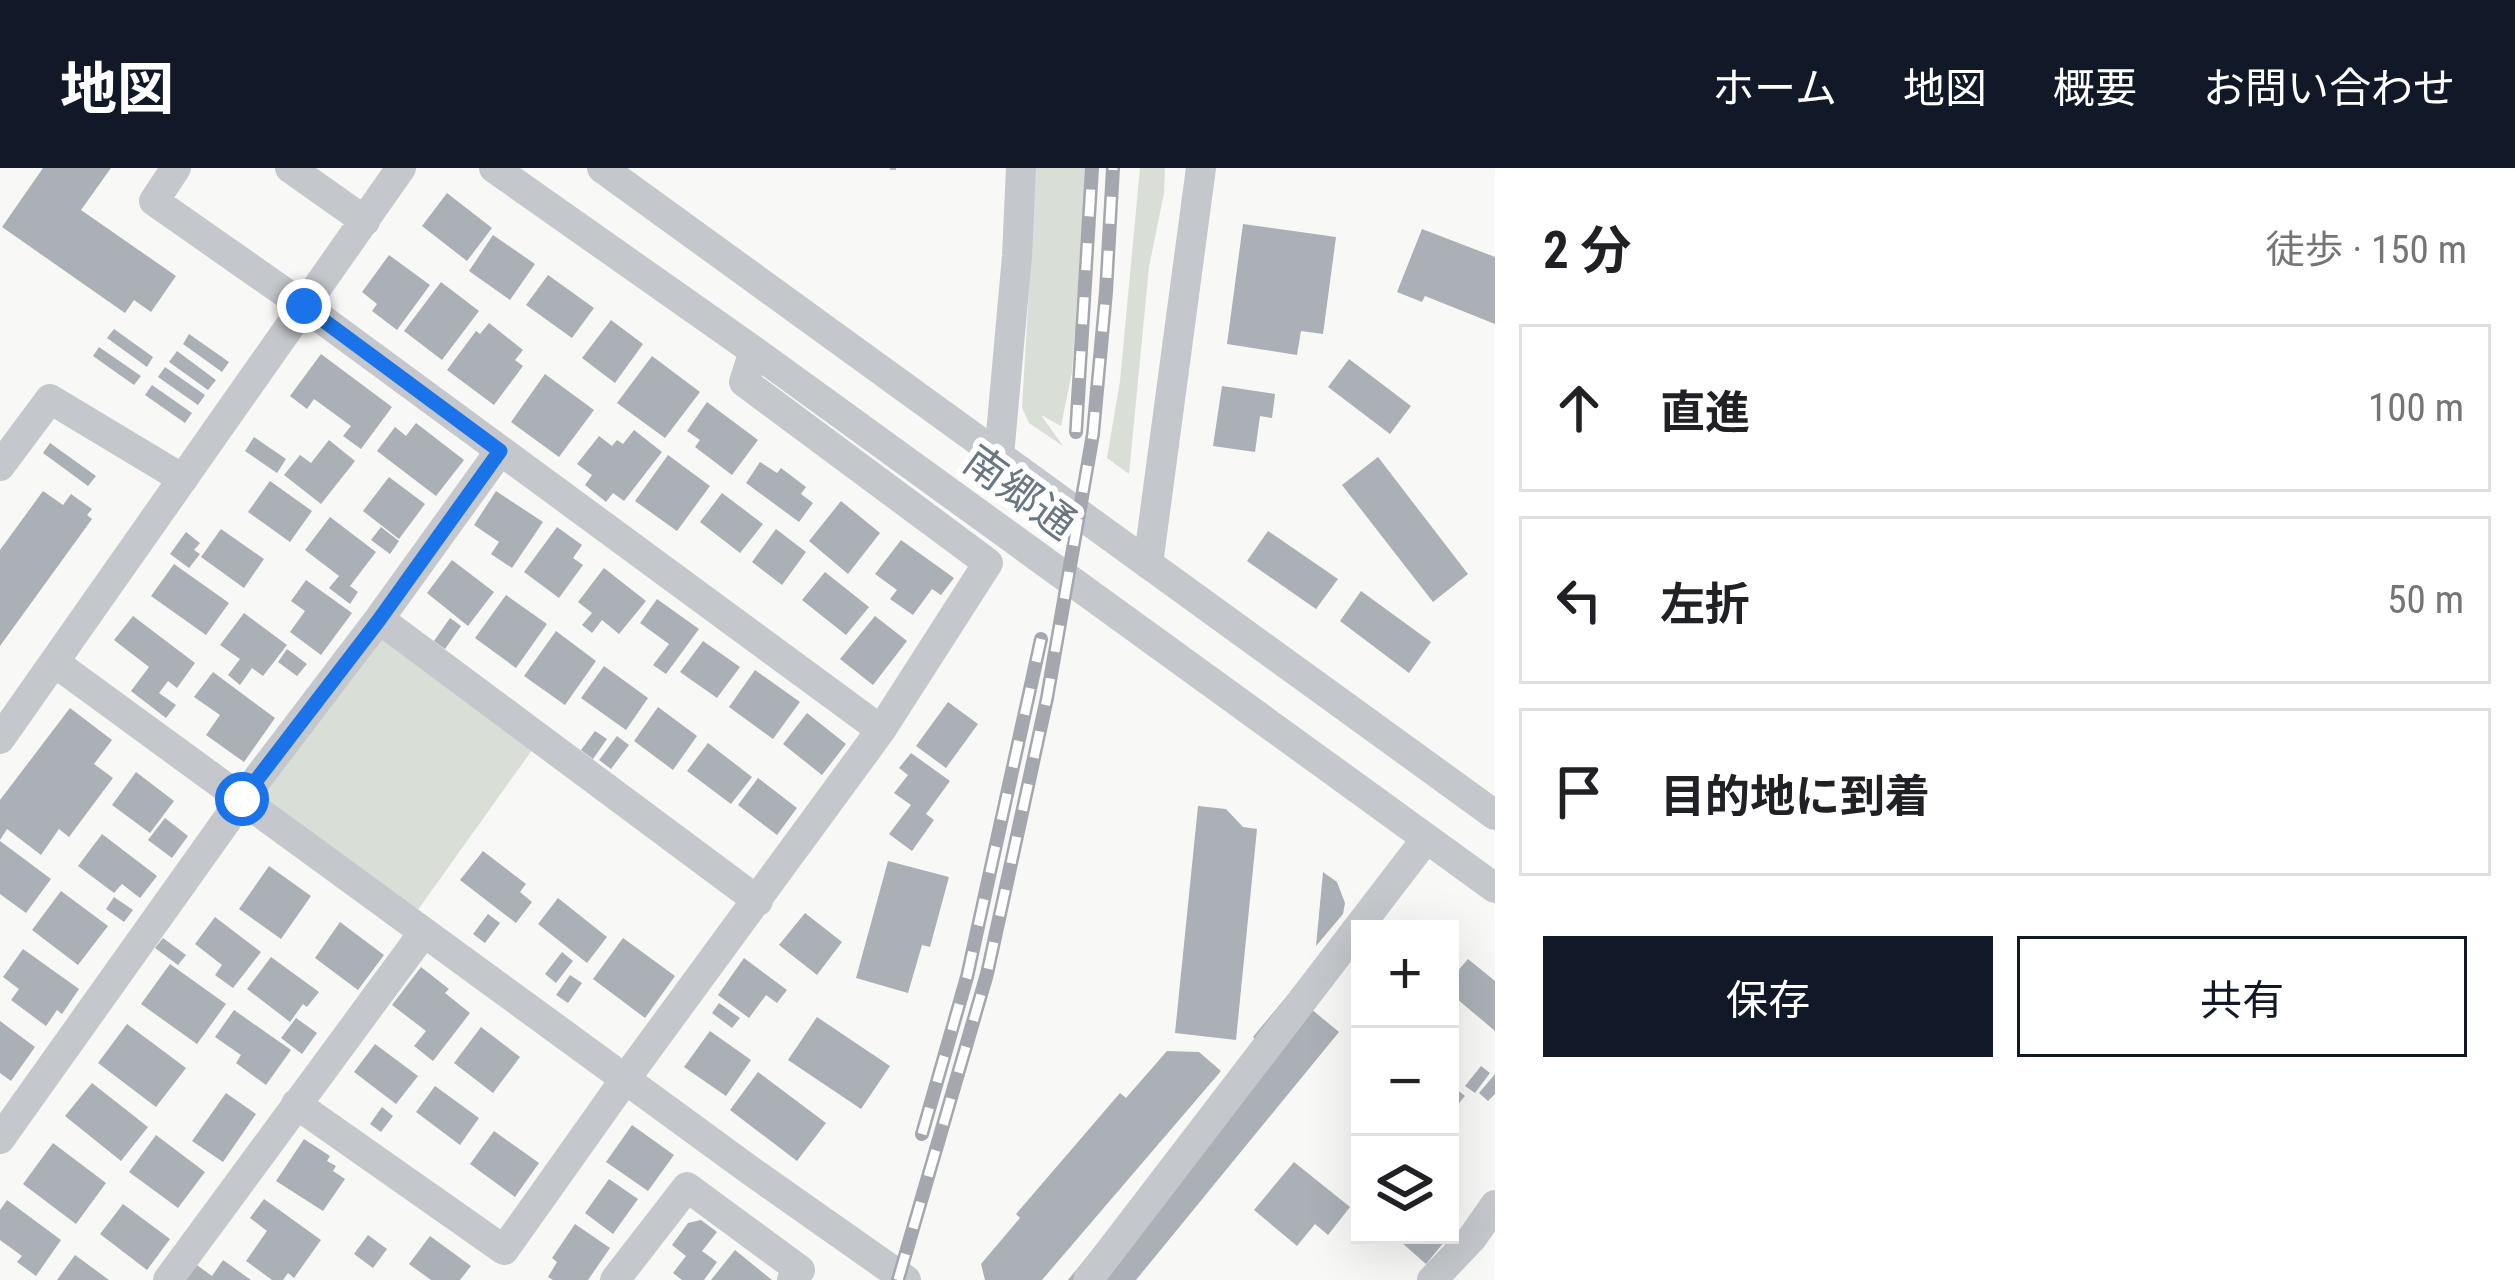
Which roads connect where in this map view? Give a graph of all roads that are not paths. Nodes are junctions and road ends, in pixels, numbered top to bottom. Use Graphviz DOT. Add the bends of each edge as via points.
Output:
graph roads {
  1 [pos="176,168"];
  2 [pos="290,168"];
  3 [pos="401,168"];
  4 [pos="494,168"];
  5 [pos="602,168"];
  6 [pos="1021,168"];
  7 [pos="1201,168"];
  8 [pos="365,220"];
  9 [pos="304,306"];
  10 [pos="754,351"];
  11 [pos="500,451"];
  12 [pos="1000,456"];
  13 [pos="0,466"];
  14 [pos="182,479"];
  15 [pos="1148,564"];
  16 [pos="379,620"];
  17 [pos="54,662"];
  18 [pos="881,730"];
  19 [pos="0,739"];
  20 [pos="242,799"];
  21 [pos="1495,814"];
  22 [pos="1426,839"];
  23 [pos="1495,888"];
  24 [pos="758,902"];
  25 [pos="424,932"];
  26 [pos="626,1078"];
  27 [pos="296,1104"];
  28 [pos="0,1138"];
  29 [pos="751,1171"];
  30 [pos="1495,1204"];
  31 [pos="727,1216"];
  32 [pos="168,1280"];
  33 [pos="615,1280"];
  34 [pos="792,1280"];
  35 [pos="906,1280"];
  36 [pos="1088,1280"];
  37 [pos="1432,1280"];
  1 -- 9 [label="street" via="154,201"];
  2 -- 8 [label="street"];
  3 -- 8 [label="street"];
  4 -- 10 [label="street, 南郷通"];
  5 -- 12 [label="street, 南郷通"];
  6 -- 12 [label="street"];
  7 -- 15 [label="street"];
  8 -- 9 [label="street"];
  9 -- 11 [label="street"];
  9 -- 14 [label="street"];
  10 -- 18 [label="street" via="744,382 988,563"];
  10 -- 22 [label="street, 南郷通"];
  11 -- 16 [label="street"];
  11 -- 18 [label="street"];
  12 -- 15 [label="street, 南郷通"];
  13 -- 14 [label="street" via="50,399"];
  14 -- 17 [label="street"];
  15 -- 21 [label="street, 南郷通"];
  16 -- 20 [label="street"];
  16 -- 24 [label="street"];
  17 -- 19 [label="street"];
  17 -- 20 [label="street"];
  18 -- 24 [label="street"];
  20 -- 25 [label="street"];
  20 -- 28 [label="street"];
  22 -- 23 [label="street, 南郷通"];
  22 -- 36 [label="street"];
  24 -- 26 [label="street"];
  25 -- 26 [label="street"];
  25 -- 27 [label="street"];
  26 -- 27 [label="street" via="504,1250"];
  26 -- 29 [label="street"];
  27 -- 32 [label="street"];
  29 -- 31 [label="street"];
  29 -- 35 [label="street"];
  30 -- 37 [label="street"];
  31 -- 33 [label="street" via="686,1187"];
  31 -- 34 [label="street" via="800,1270"];
}
